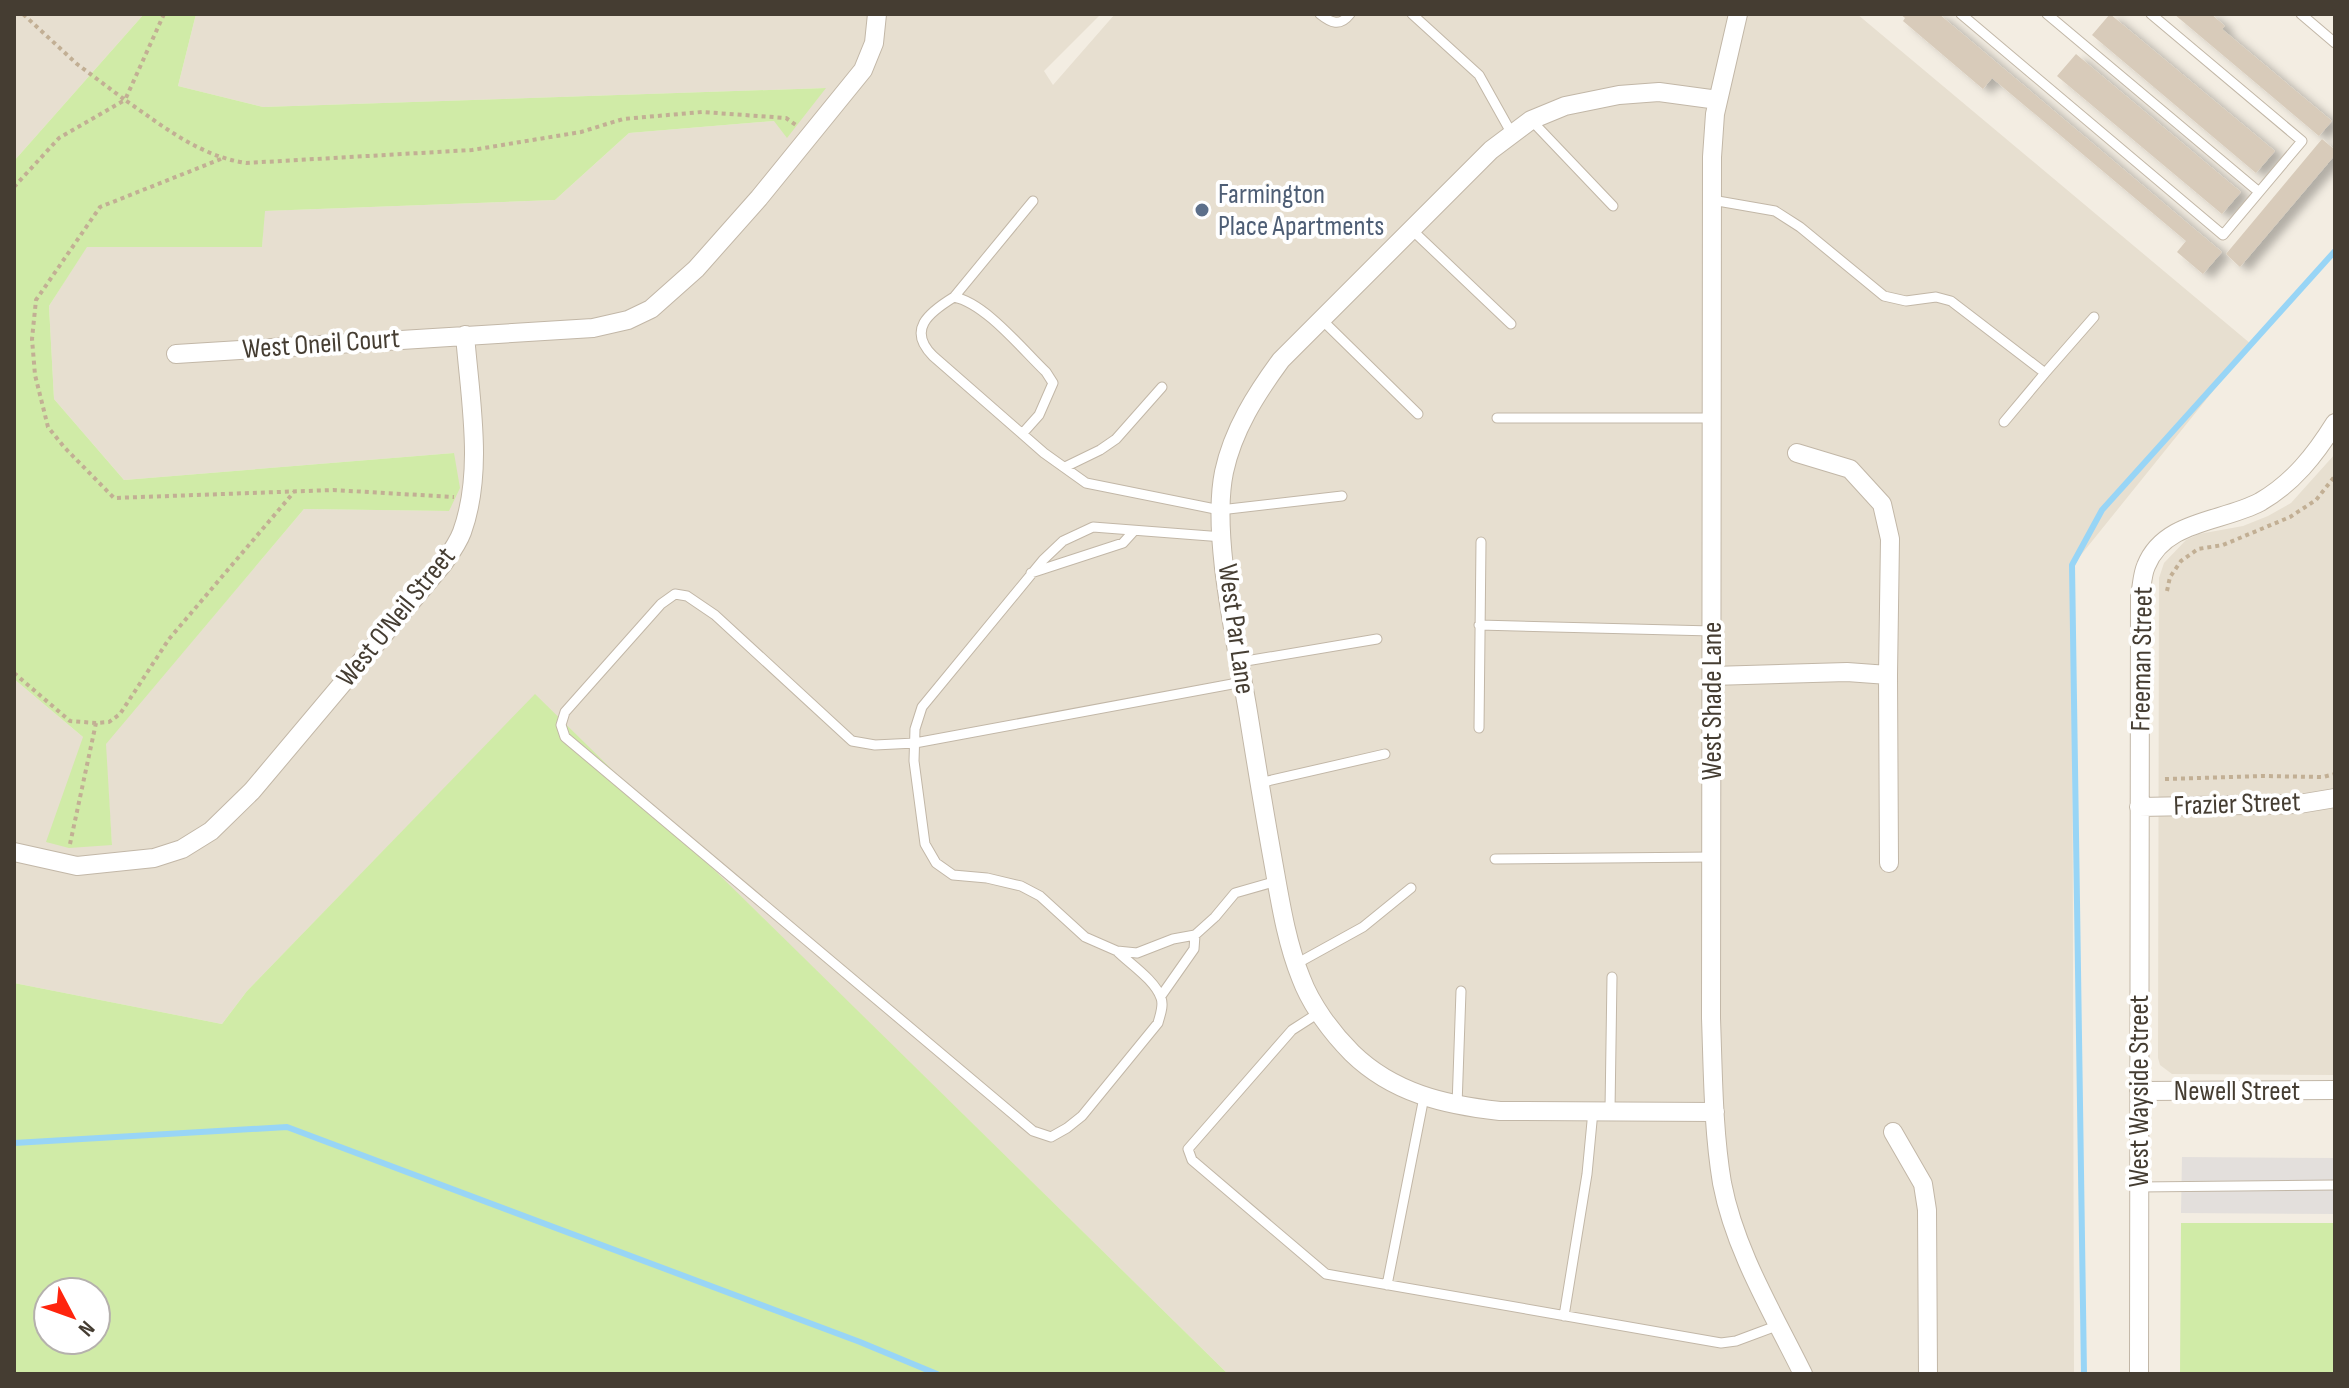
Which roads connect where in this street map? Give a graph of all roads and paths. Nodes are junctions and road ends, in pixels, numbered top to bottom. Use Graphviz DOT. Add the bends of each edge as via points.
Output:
graph roads {
  1 [pos="23,14"];
  2 [pos="164,14"];
  3 [pos="877,14"];
  4 [pos="1320,14"];
  5 [pos="1350,14"];
  6 [pos="1412,14"];
  7 [pos="1738,14"];
  8 [pos="1961,14"];
  9 [pos="2047,14"];
  10 [pos="2151,14"];
  11 [pos="2301,14"];
  12 [pos="2335,43"];
  13 [pos="125,100"];
  14 [pos="1718,100"];
  15 [pos="1531,120"];
  16 [pos="799,127"];
  17 [pos="1512,134"];
  18 [pos="221,159"];
  19 [pos="14,187"];
  20 [pos="2259,192"];
  21 [pos="1712,200"];
  22 [pos="1033,201"];
  23 [pos="1613,206"];
  24 [pos="1411,229"];
  25 [pos="954,297"];
  26 [pos="2094,317"];
  27 [pos="1321,319"];
  28 [pos="1511,324"];
  29 [pos="465,335"];
  30 [pos="176,354"];
  31 [pos="2045,373"];
  32 [pos="1162,387"];
  33 [pos="1418,414"];
  34 [pos="1497,418"];
  35 [pos="1711,418"];
  36 [pos="2004,422"];
  37 [pos="2335,423"];
  38 [pos="1022,434"];
  39 [pos="1797,453"];
  40 [pos="1065,467"];
  41 [pos="2335,476"];
  42 [pos="294,492"];
  43 [pos="1342,496"];
  44 [pos="454,497"];
  45 [pos="1220,510"];
  46 [pos="1133,532"];
  47 [pos="1223,537"];
  48 [pos="1481,542"];
  49 [pos="1031,573"];
  50 [pos="2167,591"];
  51 [pos="1479,625"];
  52 [pos="1712,631"];
  53 [pos="1377,639"];
  54 [pos="1240,662"];
  55 [pos="14,673"];
  56 [pos="1888,675"];
  57 [pos="1712,676"];
  58 [pos="1243,682"];
  59 [pos="96,723"];
  60 [pos="1479,728"];
  61 [pos="915,743"];
  62 [pos="1385,754"];
  63 [pos="2335,774"];
  64 [pos="2165,779"];
  65 [pos="1259,783"];
  66 [pos="2335,798"];
  67 [pos="2139,807"];
  68 [pos="70,845"];
  69 [pos="14,852"];
  70 [pos="1712,857"];
  71 [pos="1495,859"];
  72 [pos="1889,863"];
  73 [pos="1277,881"];
  74 [pos="1411,888"];
  75 [pos="1195,935"];
  76 [pos="1117,951"];
  77 [pos="1296,964"];
  78 [pos="1612,977"];
  79 [pos="1461,991"];
  80 [pos="1161,996"];
  81 [pos="1320,1012"];
  82 [pos="2335,1090"];
  83 [pos="2139,1091"];
  84 [pos="1424,1097"];
  85 [pos="1457,1106"];
  86 [pos="1601,1110"];
  87 [pos="1715,1112"];
  88 [pos="1893,1132"];
  89 [pos="2335,1185"];
  90 [pos="2138,1187"];
  91 [pos="1387,1285"];
  92 [pos="1564,1316"];
  93 [pos="1779,1325"];
  94 [pos="1803,1374"];
  95 [pos="1928,1374"];
  96 [pos="2139,1374"];
  1 -- 13 [label="path"];
  2 -- 13 [label="path"];
  3 -- 29 [label="street" via="874,43 863,70 759,198 671,294 628,320 593,328"];
  4 -- 5 [label="lane" via="1331,23 1345,21"];
  6 -- 17 [label="lane" via="1479,75"];
  7 -- 14 [label="street, West Shade Lane"];
  8 -- 20 [label="lane" via="2223,235"];
  9 -- 20 [label="lane"];
  10 -- 20 [label="lane" via="2302,141"];
  11 -- 12 [label="lane"];
  13 -- 18 [label="path"];
  13 -- 19 [label="path" via="59,138"];
  14 -- 15 [label="street, West Par Lane" via="1659,92 1619,95 1565,106"];
  14 -- 21 [label="street, West Shade Lane"];
  15 -- 17 [label="street, West Par Lane"];
  15 -- 23 [label="lane"];
  16 -- 18 [label="path" via="786,118 702,112 623,119 581,132 472,150 246,163"];
  17 -- 24 [label="street, West Par Lane"];
  18 -- 42 [label="path" via="100,207 36,300 32,339 40,401 48,427 114,498"];
  21 -- 31 [label="lane" via="1775,211 1884,296 1951,301"];
  21 -- 35 [label="street, West Shade Lane"];
  22 -- 25 [label="lane"];
  24 -- 27 [label="street, West Par Lane"];
  24 -- 28 [label="lane"];
  25 -- 38 [label="lane" via="981,310 1053,383 1039,415"];
  25 -- 38 [label="lane" via="922,325 923,346"];
  26 -- 31 [label="lane"];
  27 -- 33 [label="lane"];
  27 -- 45 [label="street, West Par Lane" via="1255,396 1224,472"];
  29 -- 30 [label="street, West Oneil Court"];
  29 -- 69 [label="street, West O'Neil Street" via="474,477 461,536 252,791 211,831 154,858 77,866"];
  31 -- 36 [label="lane"];
  32 -- 40 [label="lane" via="1116,439"];
  34 -- 35 [label="lane"];
  35 -- 52 [label="street, West Shade Lane"];
  37 -- 67 [label="street, Freeman Street" via="2286,485 2234,514 2179,530 2145,566 2140,596"];
  38 -- 40 [label="lane"];
  39 -- 56 [label="street" via="1850,469 1882,504 1890,539"];
  40 -- 45 [label="lane" via="1086,483"];
  41 -- 50 [label="path" via="2316,500 2290,517 2223,545 2198,549 2181,561"];
  42 -- 44 [label="path"];
  42 -- 59 [label="path" via="169,639 120,714"];
  43 -- 45 [label="lane"];
  45 -- 47 [label="street, West Par Lane"];
  46 -- 47 [label="lane"];
  46 -- 49 [label="lane" via="1123,543"];
  46 -- 49 [label="lane" via="1093,527 1063,541"];
  47 -- 54 [label="street, West Par Lane"];
  48 -- 51 [label="lane"];
  49 -- 61 [label="lane" via="922,707"];
  51 -- 52 [label="lane"];
  51 -- 60 [label="lane"];
  52 -- 57 [label="street, West Shade Lane"];
  53 -- 54 [label="lane"];
  54 -- 58 [label="street, West Par Lane"];
  55 -- 59 [label="path" via="70,721"];
  56 -- 57 [label="street"];
  56 -- 72 [label="street"];
  57 -- 70 [label="street, West Shade Lane"];
  58 -- 61 [label="lane"];
  58 -- 65 [label="street, West Par Lane"];
  59 -- 68 [label="path"];
  61 -- 76 [label="lane" via="925,844 936,863 953,875 1021,886 1040,896 1085,937"];
  61 -- 80 [label="lane" via="852,741 715,615 675,594 565,712 561,725 565,737 1033,1131 1051,1137 1082,1116 1158,1023"];
  62 -- 65 [label="lane"];
  63 -- 64 [label="path"];
  65 -- 73 [label="street, West Par Lane"];
  66 -- 67 [label="street, Frazier Street" via="2299,804"];
  67 -- 83 [label="street, West Wayside Street"];
  70 -- 71 [label="lane"];
  70 -- 87 [label="street, West Shade Lane"];
  73 -- 75 [label="lane" via="1235,893"];
  73 -- 77 [label="street, West Par Lane"];
  74 -- 77 [label="lane" via="1363,927"];
  75 -- 76 [label="lane" via="1137,953"];
  75 -- 80 [label="lane" via="1194,949"];
  76 -- 80 [label="lane"];
  77 -- 81 [label="street, West Par Lane"];
  78 -- 86 [label="lane"];
  79 -- 85 [label="lane"];
  81 -- 84 [label="street, West Par Lane" via="1351,1052 1376,1073"];
  81 -- 91 [label="lane" via="1292,1030 1188,1149 1192,1160 1326,1274"];
  82 -- 83 [label="street, Newell Street"];
  83 -- 90 [label="street, West Wayside Street"];
  84 -- 85 [label="street, West Par Lane"];
  84 -- 91 [label="lane"];
  85 -- 86 [label="street, West Par Lane"];
  86 -- 87 [label="street, West Par Lane"];
  86 -- 92 [label="lane"];
  87 -- 93 [label="street, West Shade Lane" via="1722,1184 1740,1244"];
  88 -- 95 [label="street" via="1923,1184 1927,1210"];
  89 -- 90 [label="lane"];
  90 -- 96 [label="street, West Wayside Street"];
  91 -- 92 [label="lane"];
  92 -- 93 [label="lane" via="1721,1343"];
  93 -- 94 [label="street, West Shade Lane"];
}
